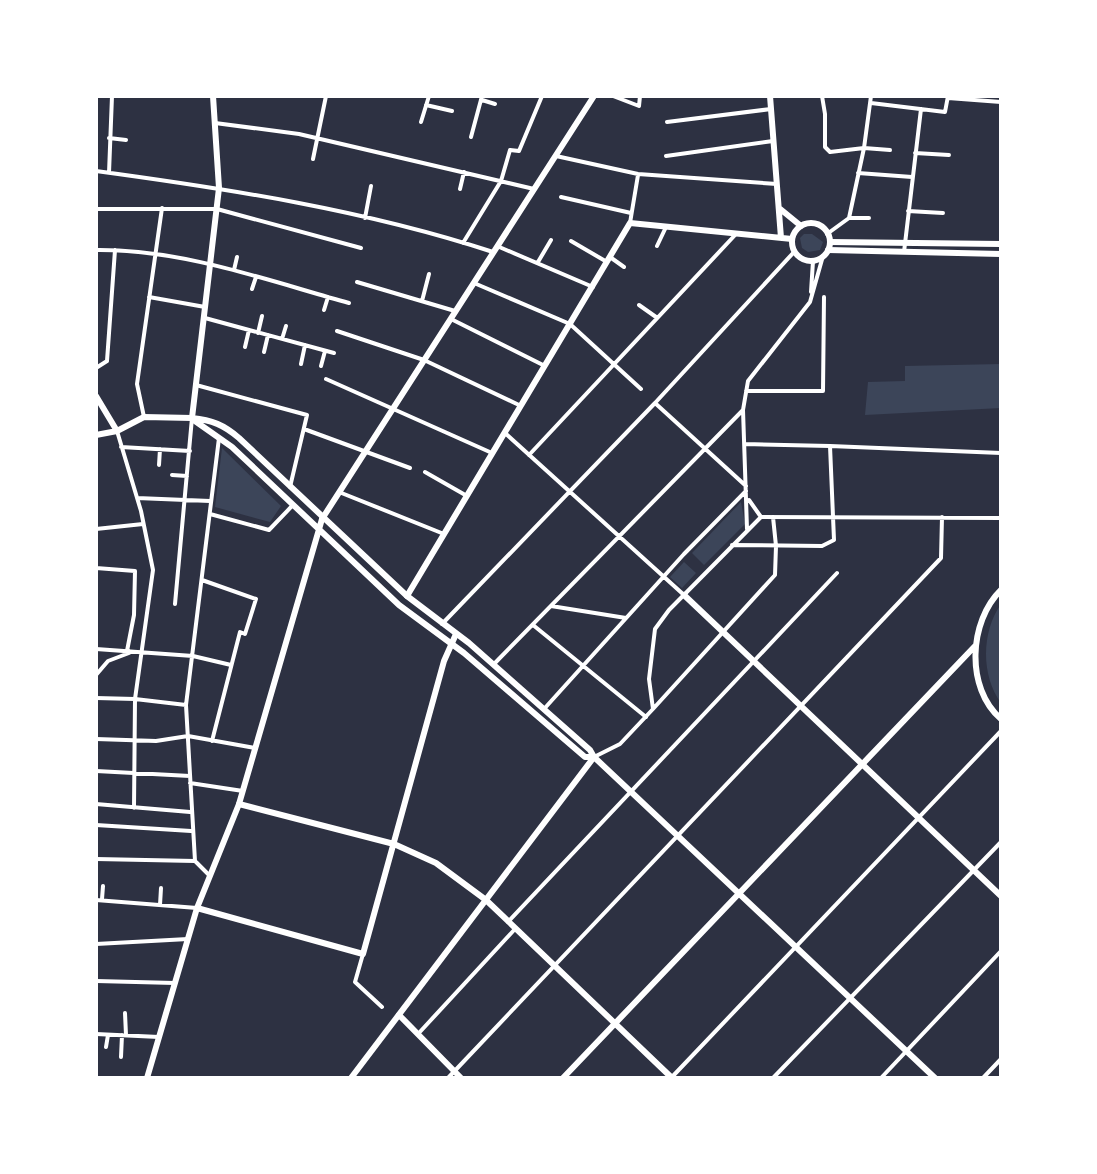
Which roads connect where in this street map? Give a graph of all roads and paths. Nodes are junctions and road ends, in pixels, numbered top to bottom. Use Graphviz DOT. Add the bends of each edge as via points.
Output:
graph roads {
  1 [pos="112,96"];
  2 [pos="213,96"];
  3 [pos="326,96"];
  4 [pos="429,96"];
  5 [pos="542,96"];
  6 [pos="594,96"];
  7 [pos="613,96"];
  8 [pos="640,96"];
  9 [pos="770,96"];
  10 [pos="822,96"];
  11 [pos="871,96"];
  12 [pos="948,97"];
  13 [pos="482,98"];
  14 [pos="1001,102"];
  15 [pos="871,103"];
  16 [pos="495,104"];
  17 [pos="426,105"];
  18 [pos="771,109"];
  19 [pos="921,109"];
  20 [pos="452,111"];
  21 [pos="525,111"];
  22 [pos="534,114"];
  23 [pos="421,122"];
  24 [pos="667,122"];
  25 [pos="215,123"];
  26 [pos="471,137"];
  27 [pos="109,138"];
  28 [pos="318,139"];
  29 [pos="126,140"];
  30 [pos="775,141"];
  31 [pos="864,148"];
  32 [pos="890,150"];
  33 [pos="915,153"];
  34 [pos="949,155"];
  35 [pos="556,156"];
  36 [pos="666,156"];
  37 [pos="313,159"];
  38 [pos="96,171"];
  39 [pos="464,172"];
  40 [pos="109,173"];
  41 [pos="858,173"];
  42 [pos="638,174"];
  43 [pos="912,177"];
  44 [pos="501,181"];
  45 [pos="777,184"];
  46 [pos="371,186"];
  47 [pos="219,188"];
  48 [pos="460,189"];
  49 [pos="534,189"];
  50 [pos="561,197"];
  51 [pos="162,208"];
  52 [pos="779,208"];
  53 [pos="96,209"];
  54 [pos="217,209"];
  55 [pos="908,211"];
  56 [pos="631,213"];
  57 [pos="943,213"];
  58 [pos="365,218"];
  59 [pos="849,218"];
  60 [pos="869,218"];
  61 [pos="630,223"];
  62 [pos="801,226"];
  63 [pos="666,227"];
  64 [pos="736,234"];
  65 [pos="827,234"];
  66 [pos="781,238"];
  67 [pos="792,239"];
  68 [pos="551,240"];
  69 [pos="571,241"];
  70 [pos="463,243"];
  71 [pos="1001,244"];
  72 [pos="657,246"];
  73 [pos="361,248"];
  74 [pos="904,248"];
  75 [pos="495,249"];
  76 [pos="96,250"];
  77 [pos="115,250"];
  78 [pos="827,250"];
  79 [pos="794,252"];
  80 [pos="156,253"];
  81 [pos="1001,254"];
  82 [pos="237,257"];
  83 [pos="608,260"];
  84 [pos="813,261"];
  85 [pos="537,263"];
  86 [pos="209,264"];
  87 [pos="624,267"];
  88 [pos="233,271"];
  89 [pos="429,274"];
  90 [pos="256,277"];
  91 [pos="357,282"];
  92 [pos="474,283"];
  93 [pos="593,287"];
  94 [pos="252,289"];
  95 [pos="149,297"];
  96 [pos="328,297"];
  97 [pos="824,297"];
  98 [pos="422,301"];
  99 [pos="810,302"];
  100 [pos="349,303"];
  101 [pos="639,305"];
  102 [pos="205,307"];
  103 [pos="324,310"];
  104 [pos="455,311"];
  105 [pos="262,316"];
  106 [pos="203,318"];
  107 [pos="657,318"];
  108 [pos="451,319"];
  109 [pos="570,324"];
  110 [pos="286,326"];
  111 [pos="249,330"];
  112 [pos="337,331"];
  113 [pos="258,333"];
  114 [pos="268,335"];
  115 [pos="282,339"];
  116 [pos="305,345"];
  117 [pos="245,347"];
  118 [pos="325,351"];
  119 [pos="264,352"];
  120 [pos="334,353"];
  121 [pos="424,360"];
  122 [pos="301,364"];
  123 [pos="614,364"];
  124 [pos="321,366"];
  125 [pos="545,366"];
  126 [pos="96,368"];
  127 [pos="326,379"];
  128 [pos="196,385"];
  129 [pos="641,389"];
  130 [pos="746,391"];
  131 [pos="96,396"];
  132 [pos="655,403"];
  133 [pos="521,406"];
  134 [pos="393,408"];
  135 [pos="743,410"];
  136 [pos="144,417"];
  137 [pos="192,418"];
  138 [pos="304,429"];
  139 [pos="117,431"];
  140 [pos="505,433"];
  141 [pos="96,435"];
  142 [pos="219,436"];
  143 [pos="745,444"];
  144 [pos="830,446"];
  145 [pos="121,447"];
  146 [pos="705,448"];
  147 [pos="160,449"];
  148 [pos="190,451"];
  149 [pos="364,453"];
  150 [pos="1001,453"];
  151 [pos="493,454"];
  152 [pos="529,455"];
  153 [pos="159,465"];
  154 [pos="410,468"];
  155 [pos="425,472"];
  156 [pos="172,475"];
  157 [pos="187,476"];
  158 [pos="290,488"];
  159 [pos="746,489"];
  160 [pos="339,492"];
  161 [pos="570,492"];
  162 [pos="467,496"];
  163 [pos="747,497"];
  164 [pos="137,498"];
  165 [pos="185,498"];
  166 [pos="211,501"];
  167 [pos="292,506"];
  168 [pos="210,514"];
  169 [pos="761,517"];
  170 [pos="773,517"];
  171 [pos="833,517"];
  172 [pos="942,517"];
  173 [pos="1001,518"];
  174 [pos="322,519"];
  175 [pos="143,524"];
  176 [pos="96,529"];
  177 [pos="747,529"];
  178 [pos="318,531"];
  179 [pos="444,534"];
  180 [pos="619,536"];
  181 [pos="732,545"];
  182 [pos="96,546"];
  183 [pos="776,546"];
  184 [pos="97,568"];
  185 [pos="837,573"];
  186 [pos="663,577"];
  187 [pos="202,580"];
  188 [pos="96,586"];
  189 [pos="1001,590"];
  190 [pos="684,595"];
  191 [pos="407,596"];
  192 [pos="175,604"];
  193 [pos="551,606"];
  194 [pos="626,618"];
  195 [pos="442,624"];
  196 [pos="532,625"];
  197 [pos="724,633"];
  198 [pos="456,634"];
  199 [pos="451,644"];
  200 [pos="976,645"];
  201 [pos="96,649"];
  202 [pos="129,652"];
  203 [pos="139,652"];
  204 [pos="193,656"];
  205 [pos="752,660"];
  206 [pos="494,664"];
  207 [pos="231,665"];
  208 [pos="582,666"];
  209 [pos="96,675"];
  210 [pos="96,698"];
  211 [pos="135,699"];
  212 [pos="186,705"];
  213 [pos="801,706"];
  214 [pos="544,709"];
  215 [pos="653,709"];
  216 [pos="646,717"];
  217 [pos="1001,719"];
  218 [pos="1001,731"];
  219 [pos="188,736"];
  220 [pos="96,739"];
  221 [pos="136,741"];
  222 [pos="212,741"];
  223 [pos="255,748"];
  224 [pos="594,757"];
  225 [pos="862,764"];
  226 [pos="96,771"];
  227 [pos="135,774"];
  228 [pos="190,776"];
  229 [pos="190,783"];
  230 [pos="243,791"];
  231 [pos="630,791"];
  232 [pos="96,804"];
  233 [pos="239,804"];
  234 [pos="134,808"];
  235 [pos="190,812"];
  236 [pos="918,818"];
  237 [pos="96,825"];
  238 [pos="191,831"];
  239 [pos="678,836"];
  240 [pos="1001,842"];
  241 [pos="394,844"];
  242 [pos="96,859"];
  243 [pos="195,861"];
  244 [pos="974,870"];
  245 [pos="210,876"];
  246 [pos="103,886"];
  247 [pos="161,888"];
  248 [pos="739,893"];
  249 [pos="1001,896"];
  250 [pos="99,900"];
  251 [pos="486,900"];
  252 [pos="160,905"];
  253 [pos="197,908"];
  254 [pos="508,922"];
  255 [pos="515,929"];
  256 [pos="188,939"];
  257 [pos="96,944"];
  258 [pos="796,947"];
  259 [pos="1001,951"];
  260 [pos="363,954"];
  261 [pos="555,966"];
  262 [pos="96,981"];
  263 [pos="175,983"];
  264 [pos="850,998"];
  265 [pos="382,1007"];
  266 [pos="125,1013"];
  267 [pos="399,1015"];
  268 [pos="615,1023"];
  269 [pos="96,1034"];
  270 [pos="418,1034"];
  271 [pos="108,1035"];
  272 [pos="124,1035"];
  273 [pos="159,1037"];
  274 [pos="106,1047"];
  275 [pos="906,1051"];
  276 [pos="121,1057"];
  277 [pos="1001,1059"];
  278 [pos="455,1071"];
  279 [pos="147,1078"];
  280 [pos="351,1078"];
  281 [pos="448,1078"];
  282 [pos="461,1078"];
  283 [pos="563,1078"];
  284 [pos="671,1078"];
  285 [pos="773,1078"];
  286 [pos="881,1078"];
  287 [pos="935,1078"];
  288 [pos="983,1078"];
  1 -- 27 [label="street"];
  2 -- 25 [label="street"];
  3 -- 28 [label="street"];
  4 -- 17 [label="street"];
  5 -- 22 [label="street"];
  6 -- 35 [label="street"];
  7 -- 8 [label="street" via="639,106"];
  9 -- 18 [label="street"];
  10 -- 31 [label="street" via="825,147 830,152"];
  11 -- 15 [label="street"];
  12 -- 14 [label="street"];
  12 -- 19 [label="street" via="945,112"];
  13 -- 16 [label="street"];
  13 -- 26 [label="street"];
  15 -- 19 [label="street"];
  15 -- 31 [label="street"];
  17 -- 20 [label="street"];
  17 -- 23 [label="street"];
  18 -- 24 [label="street"];
  18 -- 30 [label="street"];
  19 -- 33 [label="street"];
  21 -- 22 [label="street"];
  22 -- 44 [label="street" via="519,151 510,150"];
  25 -- 28 [label="street"];
  25 -- 47 [label="street"];
  27 -- 29 [label="street"];
  27 -- 40 [label="street"];
  28 -- 37 [label="street"];
  28 -- 39 [label="street"];
  30 -- 36 [label="street"];
  30 -- 45 [label="street"];
  31 -- 32 [label="street"];
  31 -- 41 [label="street"];
  33 -- 34 [label="street"];
  33 -- 43 [label="street"];
  35 -- 42 [label="street"];
  35 -- 49 [label="street"];
  38 -- 40 [label="street"];
  39 -- 44 [label="street"];
  39 -- 48 [label="street"];
  40 -- 47 [label="street"];
  41 -- 43 [label="street"];
  41 -- 59 [label="street"];
  42 -- 45 [label="street"];
  42 -- 56 [label="street"];
  43 -- 55 [label="street"];
  44 -- 49 [label="street"];
  44 -- 70 [label="street"];
  45 -- 52 [label="street"];
  46 -- 58 [label="street"];
  47 -- 54 [label="street"];
  47 -- 58 [label="street"];
  49 -- 75 [label="street"];
  50 -- 56 [label="street"];
  51 -- 53 [label="street"];
  51 -- 54 [label="street"];
  51 -- 80 [label="street"];
  52 -- 62 [label="street"];
  52 -- 66 [label="street"];
  54 -- 73 [label="street"];
  54 -- 86 [label="street"];
  55 -- 57 [label="street"];
  55 -- 74 [label="street"];
  56 -- 61 [label="street"];
  58 -- 70 [label="street"];
  59 -- 60 [label="street"];
  59 -- 65 [label="street"];
  61 -- 63 [label="street"];
  61 -- 83 [label="street"];
  62 -- 65 [label="street" via="813,224"];
  62 -- 67 [label="street"];
  63 -- 64 [label="street"];
  63 -- 72 [label="street"];
  64 -- 66 [label="street"];
  64 -- 107 [label="street"];
  65 -- 78 [label="street"];
  66 -- 67 [label="street"];
  67 -- 79 [label="street"];
  68 -- 85 [label="street"];
  69 -- 83 [label="street"];
  70 -- 75 [label="street"];
  71 -- 74 [label="street"];
  74 -- 78 [label="street"];
  74 -- 81 [label="street"];
  75 -- 85 [label="street"];
  75 -- 92 [label="street"];
  76 -- 77 [label="street"];
  77 -- 80 [label="street"];
  77 -- 126 [label="street" via="107,361"];
  78 -- 84 [label="street"];
  78 -- 99 [label="street"];
  79 -- 84 [label="street"];
  79 -- 132 [label="street"];
  80 -- 86 [label="street"];
  80 -- 95 [label="street"];
  82 -- 88 [label="street"];
  83 -- 87 [label="street"];
  83 -- 93 [label="street"];
  84 -- 99 [label="street"];
  85 -- 93 [label="street"];
  86 -- 88 [label="street"];
  86 -- 102 [label="street"];
  88 -- 90 [label="street"];
  89 -- 98 [label="street"];
  90 -- 94 [label="street"];
  90 -- 96 [label="street"];
  91 -- 98 [label="street"];
  92 -- 104 [label="street"];
  92 -- 109 [label="street"];
  93 -- 109 [label="street"];
  95 -- 102 [label="street"];
  95 -- 136 [label="street" via="137,384"];
  96 -- 100 [label="street"];
  96 -- 103 [label="street"];
  97 -- 130 [label="street" via="823,391"];
  98 -- 104 [label="street"];
  99 -- 130 [label="street" via="748,381"];
  101 -- 107 [label="street"];
  102 -- 106 [label="street"];
  104 -- 108 [label="street"];
  105 -- 113 [label="street"];
  106 -- 111 [label="street"];
  106 -- 128 [label="street"];
  107 -- 123 [label="street"];
  108 -- 121 [label="street"];
  108 -- 125 [label="street"];
  109 -- 123 [label="street"];
  109 -- 125 [label="street"];
  110 -- 115 [label="street"];
  111 -- 113 [label="street"];
  111 -- 117 [label="street"];
  112 -- 121 [label="street"];
  113 -- 114 [label="street"];
  114 -- 115 [label="street"];
  114 -- 119 [label="street"];
  115 -- 116 [label="street"];
  116 -- 118 [label="street"];
  116 -- 122 [label="street"];
  118 -- 120 [label="street"];
  118 -- 124 [label="street"];
  121 -- 133 [label="street"];
  121 -- 134 [label="street"];
  123 -- 129 [label="street"];
  123 -- 152 [label="street"];
  125 -- 133 [label="street"];
  127 -- 134 [label="street"];
  128 -- 137 [label="street"];
  128 -- 138 [label="street" via="307,415"];
  130 -- 135 [label="street"];
  131 -- 139 [label="street"];
  132 -- 146 [label="street"];
  132 -- 161 [label="street"];
  133 -- 140 [label="street"];
  134 -- 149 [label="street"];
  134 -- 151 [label="street"];
  135 -- 143 [label="street"];
  135 -- 146 [label="street"];
  136 -- 137 [label="street"];
  136 -- 139 [label="street"];
  137 -- 142 [label="street"];
  137 -- 148 [label="street"];
  137 -- 158 [label="street" via="225,426"];
  138 -- 149 [label="street"];
  138 -- 158 [label="street"];
  139 -- 141 [label="street"];
  139 -- 145 [label="street"];
  140 -- 151 [label="street"];
  140 -- 152 [label="street"];
  142 -- 166 [label="street"];
  142 -- 167 [label="street"];
  143 -- 144 [label="street"];
  143 -- 159 [label="street"];
  144 -- 150 [label="street"];
  144 -- 171 [label="street"];
  145 -- 147 [label="street"];
  145 -- 164 [label="street"];
  146 -- 159 [label="street"];
  146 -- 180 [label="street"];
  147 -- 148 [label="street"];
  147 -- 153 [label="street"];
  148 -- 157 [label="street"];
  149 -- 154 [label="street"];
  149 -- 160 [label="street"];
  151 -- 162 [label="street"];
  152 -- 161 [label="street"];
  155 -- 162 [label="street"];
  156 -- 157 [label="street"];
  157 -- 165 [label="street"];
  158 -- 174 [label="street"];
  159 -- 163 [label="street"];
  159 -- 186 [label="street"];
  160 -- 174 [label="street"];
  160 -- 179 [label="street"];
  161 -- 180 [label="street"];
  161 -- 195 [label="street"];
  162 -- 179 [label="street"];
  163 -- 169 [label="street"];
  163 -- 177 [label="street"];
  164 -- 165 [label="street"];
  164 -- 175 [label="street"];
  165 -- 166 [label="street"];
  165 -- 192 [label="street"];
  166 -- 168 [label="street"];
  167 -- 168 [label="street" via="269,530"];
  167 -- 178 [label="street"];
  168 -- 187 [label="street"];
  169 -- 170 [label="street"];
  169 -- 177 [label="street"];
  170 -- 171 [label="street"];
  170 -- 183 [label="street"];
  171 -- 172 [label="street"];
  171 -- 183 [label="street" via="834,540 822,546"];
  172 -- 173 [label="street"];
  172 -- 213 [label="street" via="941,558"];
  174 -- 178 [label="street"];
  174 -- 191 [label="street"];
  175 -- 176 [label="street"];
  175 -- 203 [label="street" via="153,570"];
  177 -- 181 [label="street"];
  178 -- 199 [label="street"];
  178 -- 223 [label="street"];
  179 -- 191 [label="street"];
  180 -- 186 [label="street"];
  180 -- 193 [label="street"];
  181 -- 183 [label="street"];
  181 -- 190 [label="street"];
  182 -- 184 [label="street"];
  183 -- 197 [label="street" via="775,575"];
  184 -- 188 [label="street"];
  184 -- 202 [label="street" via="135,571"];
  185 -- 205 [label="street"];
  186 -- 190 [label="street"];
  186 -- 194 [label="street"];
  187 -- 204 [label="street"];
  187 -- 207 [label="street" via="256,599"];
  189 -- 200 [label="street" via="988,605"];
  190 -- 197 [label="street"];
  190 -- 215 [label="street" via="655,629 649,679"];
  191 -- 195 [label="street"];
  193 -- 194 [label="street"];
  193 -- 196 [label="street"];
  194 -- 208 [label="street"];
  195 -- 198 [label="street"];
  196 -- 206 [label="street"];
  196 -- 208 [label="street"];
  197 -- 205 [label="street"];
  197 -- 215 [label="street"];
  198 -- 199 [label="street"];
  198 -- 206 [label="street"];
  199 -- 224 [label="street" via="585,757"];
  199 -- 241 [label="street"];
  200 -- 217 [label="street" via="983,693"];
  200 -- 225 [label="street"];
  201 -- 202 [label="street"];
  202 -- 203 [label="street"];
  202 -- 209 [label="street" via="108,661"];
  203 -- 204 [label="street"];
  203 -- 211 [label="street"];
  204 -- 207 [label="street"];
  204 -- 212 [label="street"];
  205 -- 213 [label="street"];
  205 -- 231 [label="street"];
  206 -- 214 [label="street"];
  207 -- 222 [label="street"];
  208 -- 214 [label="street"];
  208 -- 216 [label="street"];
  210 -- 211 [label="street"];
  211 -- 212 [label="street"];
  211 -- 221 [label="street"];
  212 -- 219 [label="street"];
  213 -- 225 [label="street"];
  213 -- 239 [label="street"];
  214 -- 224 [label="street"];
  215 -- 216 [label="street"];
  216 -- 224 [label="street" via="620,744"];
  218 -- 236 [label="street"];
  219 -- 221 [label="street"];
  219 -- 222 [label="street"];
  219 -- 228 [label="street"];
  220 -- 221 [label="street"];
  221 -- 227 [label="street"];
  222 -- 223 [label="street"];
  223 -- 230 [label="street"];
  224 -- 231 [label="street"];
  224 -- 251 [label="street"];
  225 -- 236 [label="street"];
  225 -- 248 [label="street"];
  226 -- 227 [label="street"];
  227 -- 228 [label="street"];
  227 -- 234 [label="street"];
  228 -- 229 [label="street"];
  229 -- 230 [label="street"];
  229 -- 235 [label="street"];
  230 -- 233 [label="street"];
  231 -- 239 [label="street"];
  231 -- 254 [label="street"];
  232 -- 234 [label="street"];
  233 -- 241 [label="street"];
  233 -- 245 [label="street"];
  234 -- 235 [label="street"];
  235 -- 238 [label="street"];
  236 -- 244 [label="street"];
  236 -- 258 [label="street"];
  237 -- 238 [label="street"];
  238 -- 243 [label="street"];
  239 -- 248 [label="street"];
  239 -- 261 [label="street"];
  240 -- 244 [label="street"];
  241 -- 251 [label="street" via="436,863"];
  241 -- 260 [label="street"];
  242 -- 243 [label="street"];
  243 -- 245 [label="street"];
  244 -- 249 [label="street"];
  244 -- 264 [label="street"];
  245 -- 253 [label="street"];
  246 -- 250 [label="street"];
  247 -- 252 [label="street"];
  248 -- 258 [label="street"];
  248 -- 268 [label="street"];
  250 -- 252 [label="street"];
  251 -- 254 [label="street"];
  251 -- 267 [label="street"];
  252 -- 253 [label="street"];
  253 -- 256 [label="street"];
  253 -- 260 [label="street"];
  254 -- 255 [label="street"];
  255 -- 261 [label="street"];
  255 -- 270 [label="street"];
  256 -- 257 [label="street"];
  256 -- 263 [label="street"];
  258 -- 264 [label="street"];
  258 -- 284 [label="street"];
  259 -- 275 [label="street"];
  260 -- 265 [label="street" via="355,982"];
  261 -- 268 [label="street"];
  261 -- 278 [label="street"];
  262 -- 263 [label="street"];
  263 -- 273 [label="street"];
  264 -- 275 [label="street"];
  264 -- 285 [label="street"];
  266 -- 272 [label="street"];
  267 -- 270 [label="street"];
  267 -- 280 [label="street"];
  268 -- 283 [label="street"];
  268 -- 284 [label="street"];
  269 -- 271 [label="street"];
  270 -- 278 [label="street"];
  271 -- 272 [label="street"];
  271 -- 274 [label="street"];
  272 -- 273 [label="street"];
  272 -- 276 [label="street"];
  273 -- 279 [label="street"];
  275 -- 286 [label="street"];
  275 -- 287 [label="street"];
  277 -- 288 [label="street"];
  278 -- 281 [label="street"];
  278 -- 282 [label="street"];
}
